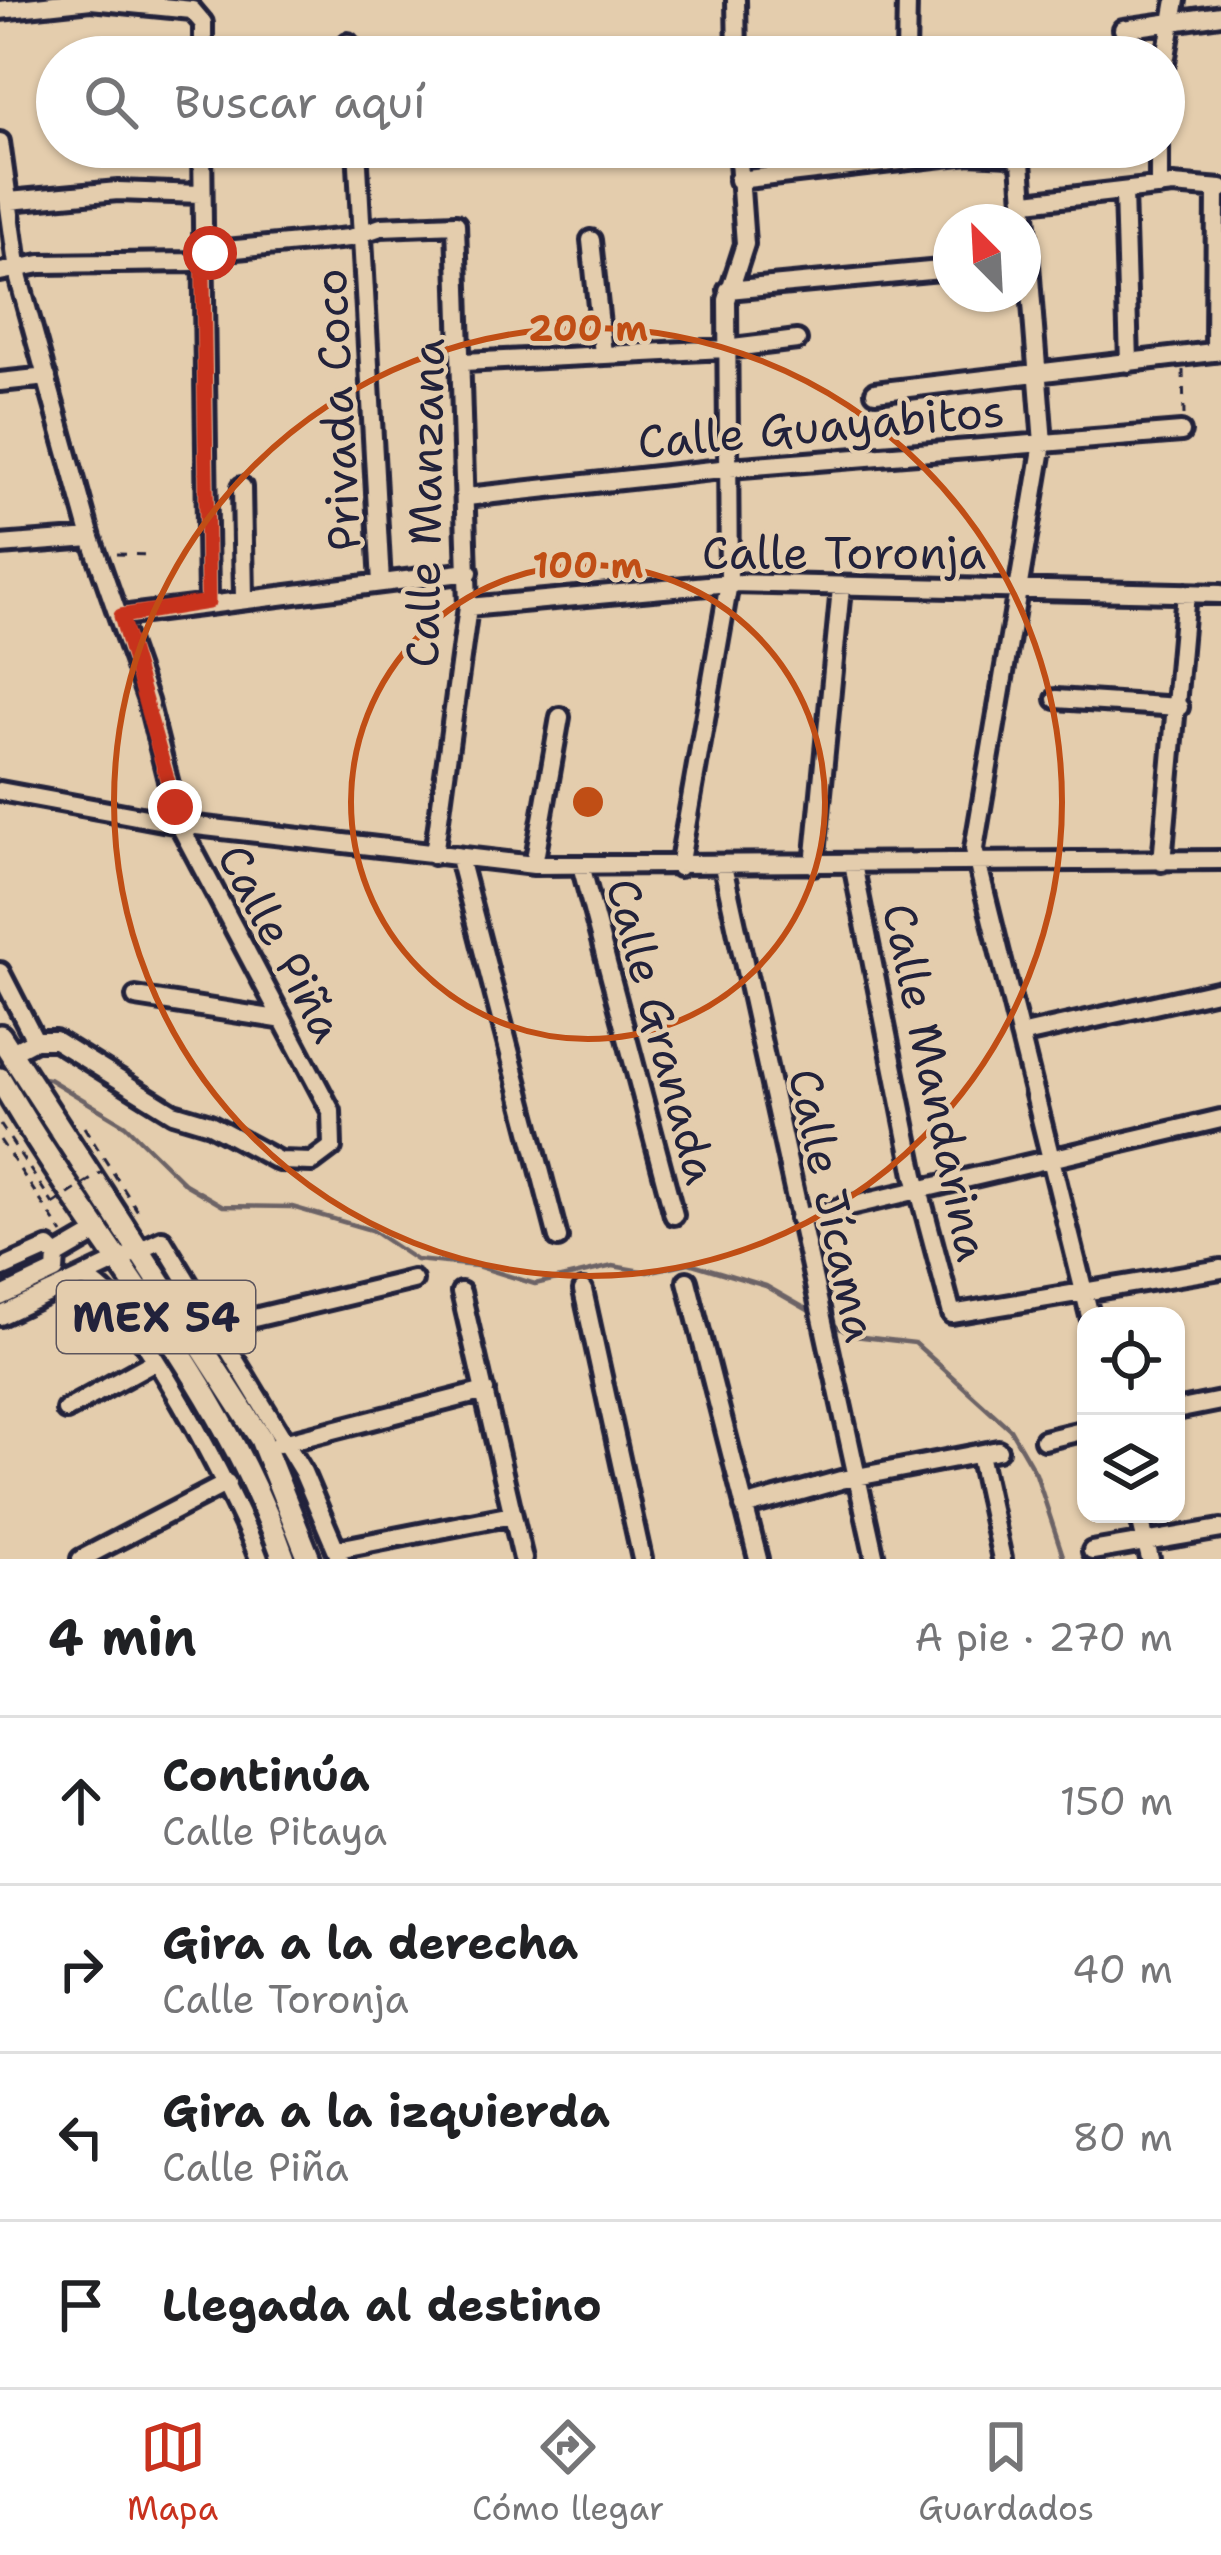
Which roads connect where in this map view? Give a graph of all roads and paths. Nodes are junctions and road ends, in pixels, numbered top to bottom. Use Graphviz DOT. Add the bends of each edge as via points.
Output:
graph roads {
  1 [pos="736,0"];
  2 [pos="908,0"];
  3 [pos="1176,0"];
  4 [pos="121,2"];
  5 [pos="0,10"];
  6 [pos="1221,15"];
  7 [pos="1172,22"];
  8 [pos="1123,29"];
  9 [pos="203,36"];
  10 [pos="737,36"];
  11 [pos="907,36"];
  12 [pos="1170,36"];
  13 [pos="0,142"];
  14 [pos="201,168"];
  15 [pos="359,168"];
  16 [pos="738,168"];
  17 [pos="867,168"];
  18 [pos="1018,168"];
  19 [pos="1159,168"];
  20 [pos="805,170"];
  21 [pos="738,180"];
  22 [pos="1159,187"];
  23 [pos="1219,189"];
  24 [pos="1124,192"];
  25 [pos="200,194"];
  26 [pos="9,201"];
  27 [pos="1027,202"];
  28 [pos="365,233"];
  29 [pos="591,240"];
  30 [pos="204,256"];
  31 [pos="9,270"];
  32 [pos="933,270"];
  33 [pos="728,290"];
  34 [pos="1030,312"];
  35 [pos="797,340"];
  36 [pos="725,349"];
  37 [pos="1218,352"];
  38 [pos="603,354"];
  39 [pos="1182,356"];
  40 [pos="464,362"];
  41 [pos="1129,363"];
  42 [pos="1036,376"];
  43 [pos="47,377"];
  44 [pos="0,382"];
  45 [pos="875,392"];
  46 [pos="1181,432"];
  47 [pos="1043,442"];
  48 [pos="730,469"];
  49 [pos="242,487"];
  50 [pos="467,496"];
  51 [pos="0,545"];
  52 [pos="94,546"];
  53 [pos="150,555"];
  54 [pos="469,572"];
  55 [pos="729,583"];
  56 [pos="381,584"];
  57 [pos="841,588"];
  58 [pos="1020,590"];
  59 [pos="1186,593"];
  60 [pos="1221,594"];
  61 [pos="244,598"];
  62 [pos="208,602"];
  63 [pos="468,607"];
  64 [pos="121,616"];
  65 [pos="1056,699"];
  66 [pos="1179,706"];
  67 [pos="560,718"];
  68 [pos="0,791"];
  69 [pos="179,824"];
  70 [pos="434,855"];
  71 [pos="459,858"];
  72 [pos="1221,860"];
  73 [pos="975,861"];
  74 [pos="1162,862"];
  75 [pos="853,864"];
  76 [pos="534,865"];
  77 [pos="814,865"];
  78 [pos="581,866"];
  79 [pos="722,866"];
  80 [pos="679,867"];
  81 [pos="0,972"];
  82 [pos="1221,990"];
  83 [pos="136,997"];
  84 [pos="278,1019"];
  85 [pos="1020,1035"];
  86 [pos="34,1040"];
  87 [pos="6,1064"];
  88 [pos="1221,1119"];
  89 [pos="0,1124"];
  90 [pos="0,1140"];
  91 [pos="1051,1159"];
  92 [pos="102,1172"];
  93 [pos="920,1189"];
  94 [pos="674,1215"];
  95 [pos="799,1218"];
  96 [pos="99,1231"];
  97 [pos="558,1238"];
  98 [pos="64,1251"];
  99 [pos="128,1256"];
  100 [pos="2,1265"];
  101 [pos="1221,1269"];
  102 [pos="82,1278"];
  103 [pos="412,1280"];
  104 [pos="687,1281"];
  105 [pos="583,1290"];
  106 [pos="460,1292"];
  107 [pos="1085,1294"];
  108 [pos="12,1298"];
  109 [pos="1088,1307"];
  110 [pos="0,1316"];
  111 [pos="208,1335"];
  112 [pos="153,1361"];
  113 [pos="484,1391"];
  114 [pos="1221,1401"];
  115 [pos="1185,1408"];
  116 [pos="66,1410"];
  117 [pos="1077,1432"];
  118 [pos="261,1438"];
  119 [pos="1044,1440"];
  120 [pos="286,1446"];
  121 [pos="857,1478"];
  122 [pos="227,1483"];
  123 [pos="743,1507"];
  124 [pos="512,1515"];
  125 [pos="1221,1529"];
  126 [pos="1148,1550"];
  127 [pos="1092,1551"];
  128 [pos="339,1554"];
  129 [pos="80,1559"];
  130 [pos="259,1559"];
  131 [pos="284,1559"];
  132 [pos="309,1559"];
  133 [pos="523,1559"];
  134 [pos="642,1559"];
  135 [pos="758,1559"];
  136 [pos="875,1559"];
  137 [pos="1002,1559"];
  1 -- 10 [label="street"];
  2 -- 11 [label="street"];
  3 -- 7 [label="street"];
  4 -- 5 [label="street"];
  4 -- 9 [label="street" via="197,13"];
  6 -- 7 [label="street"];
  7 -- 8 [label="street"];
  7 -- 12 [label="street"];
  13 -- 26 [label="street, Calle Piña"];
  14 -- 25 [label="street"];
  15 -- 28 [label="street, Privada Coco"];
  16 -- 21 [label="street"];
  17 -- 20 [label="street"];
  18 -- 27 [label="street"];
  19 -- 22 [label="street"];
  20 -- 21 [label="street"];
  21 -- 33 [label="street" via="745,244"];
  22 -- 23 [label="street"];
  22 -- 24 [label="street"];
  23 -- 37 [label="street"];
  24 -- 27 [label="street"];
  24 -- 41 [label="street"];
  25 -- 26 [label="street" via="118,191"];
  25 -- 30 [label="street"];
  26 -- 31 [label="street, Calle Piña"];
  28 -- 30 [label="street"];
  28 -- 40 [label="street, Calle Manzana" via="456,224"];
  28 -- 56 [label="street, Privada Coco"];
  29 -- 38 [label="street"];
  30 -- 31 [label="street"];
  30 -- 62 [label="street"];
  31 -- 43 [label="street, Calle Piña"];
  32 -- 33 [label="street"];
  33 -- 36 [label="street"];
  34 -- 42 [label="street"];
  35 -- 36 [label="street"];
  36 -- 38 [label="street"];
  36 -- 48 [label="street"];
  37 -- 39 [label="street"];
  38 -- 40 [label="street"];
  39 -- 41 [label="street"];
  39 -- 46 [label="path"];
  40 -- 50 [label="street, Calle Manzana"];
  41 -- 42 [label="street"];
  42 -- 45 [label="street"];
  42 -- 47 [label="street"];
  43 -- 44 [label="street"];
  43 -- 52 [label="street, Calle Piña"];
  46 -- 47 [label="street, Calle Guayabitos"];
  47 -- 48 [label="street, Calle Guayabitos"];
  47 -- 58 [label="street"];
  48 -- 50 [label="street, Calle Guayabitos"];
  48 -- 55 [label="street"];
  49 -- 61 [label="street"];
  50 -- 54 [label="street, Calle Manzana"];
  51 -- 52 [label="street"];
  52 -- 53 [label="path"];
  52 -- 64 [label="street, Calle Piña"];
  54 -- 56 [label="street"];
  54 -- 63 [label="street, Calle Manzana"];
  55 -- 57 [label="street, Calle Toronja"];
  55 -- 63 [label="street, Calle Toronja"];
  55 -- 80 [label="street"];
  56 -- 61 [label="street"];
  57 -- 58 [label="street, Calle Toronja"];
  57 -- 77 [label="street"];
  58 -- 59 [label="street, Calle Toronja"];
  58 -- 73 [label="street"];
  59 -- 60 [label="street, Calle Toronja"];
  59 -- 66 [label="street"];
  61 -- 62 [label="street"];
  62 -- 64 [label="street"];
  63 -- 70 [label="street, Calle Manzana"];
  64 -- 69 [label="street, Calle Piña"];
  65 -- 66 [label="street"];
  66 -- 74 [label="street"];
  67 -- 76 [label="street"];
  68 -- 69 [label="street"];
  69 -- 70 [label="street"];
  69 -- 84 [label="street, Calle Piña"];
  70 -- 71 [label="street"];
  71 -- 76 [label="street"];
  71 -- 97 [label="street"];
  72 -- 74 [label="street"];
  73 -- 74 [label="street"];
  73 -- 75 [label="street"];
  73 -- 85 [label="street"];
  75 -- 77 [label="street"];
  75 -- 93 [label="street, Calle Mandarina"];
  76 -- 78 [label="street"];
  77 -- 79 [label="street"];
  78 -- 80 [label="street"];
  78 -- 94 [label="street, Calle Granada"];
  79 -- 80 [label="street"];
  79 -- 95 [label="street, Calle Jícama"];
  81 -- 86 [label="street"];
  82 -- 85 [label="street"];
  83 -- 84 [label="street"];
  84 -- 86 [label="street, Calle Piña" via="333,1120 332,1147 312,1162 268,1157 173,1113 55,1040"];
  85 -- 91 [label="street"];
  86 -- 87 [label="street"];
  87 -- 96 [label="main road, MEX 54"];
  87 -- 99 [label="main road, MEX 54" via="31,1089"];
  88 -- 91 [label="street"];
  89 -- 92 [label="path, bridge" via="53,1204"];
  90 -- 98 [label="path"];
  91 -- 93 [label="street"];
  91 -- 107 [label="street"];
  93 -- 95 [label="street"];
  93 -- 107 [label="street, Calle Mandarina" via="952,1314"];
  95 -- 121 [label="street, Calle Jícama"];
  96 -- 98 [label="street"];
  96 -- 99 [label="main road, MEX 54"];
  98 -- 100 [label="street" via="48,1248"];
  98 -- 108 [label="street" via="58,1270"];
  99 -- 102 [label="street"];
  99 -- 111 [label="main road, MEX 54"];
  99 -- 131 [label="main road, MEX 54" via="237,1447"];
  100 -- 108 [label="street"];
  101 -- 107 [label="street"];
  102 -- 108 [label="street"];
  102 -- 112 [label="street" via="109,1292"];
  103 -- 111 [label="street"];
  104 -- 123 [label="street"];
  105 -- 134 [label="street"];
  106 -- 113 [label="street"];
  107 -- 109 [label="street"];
  108 -- 110 [label="street"];
  111 -- 118 [label="main road, MEX 54"];
  111 -- 120 [label="street"];
  112 -- 116 [label="street"];
  112 -- 122 [label="street"];
  113 -- 120 [label="street"];
  113 -- 124 [label="street"];
  114 -- 115 [label="street"];
  117 -- 119 [label="street"];
  118 -- 120 [label="street"];
  118 -- 132 [label="main road, MEX 54"];
  120 -- 128 [label="street"];
  121 -- 123 [label="street"];
  121 -- 136 [label="street, Calle Jícama"];
  121 -- 137 [label="street" via="989,1452"];
  122 -- 129 [label="street"];
  122 -- 130 [label="street"];
  123 -- 135 [label="street"];
  124 -- 128 [label="street"];
  124 -- 133 [label="street"];
  125 -- 126 [label="street"];
  126 -- 127 [label="street"];
}
